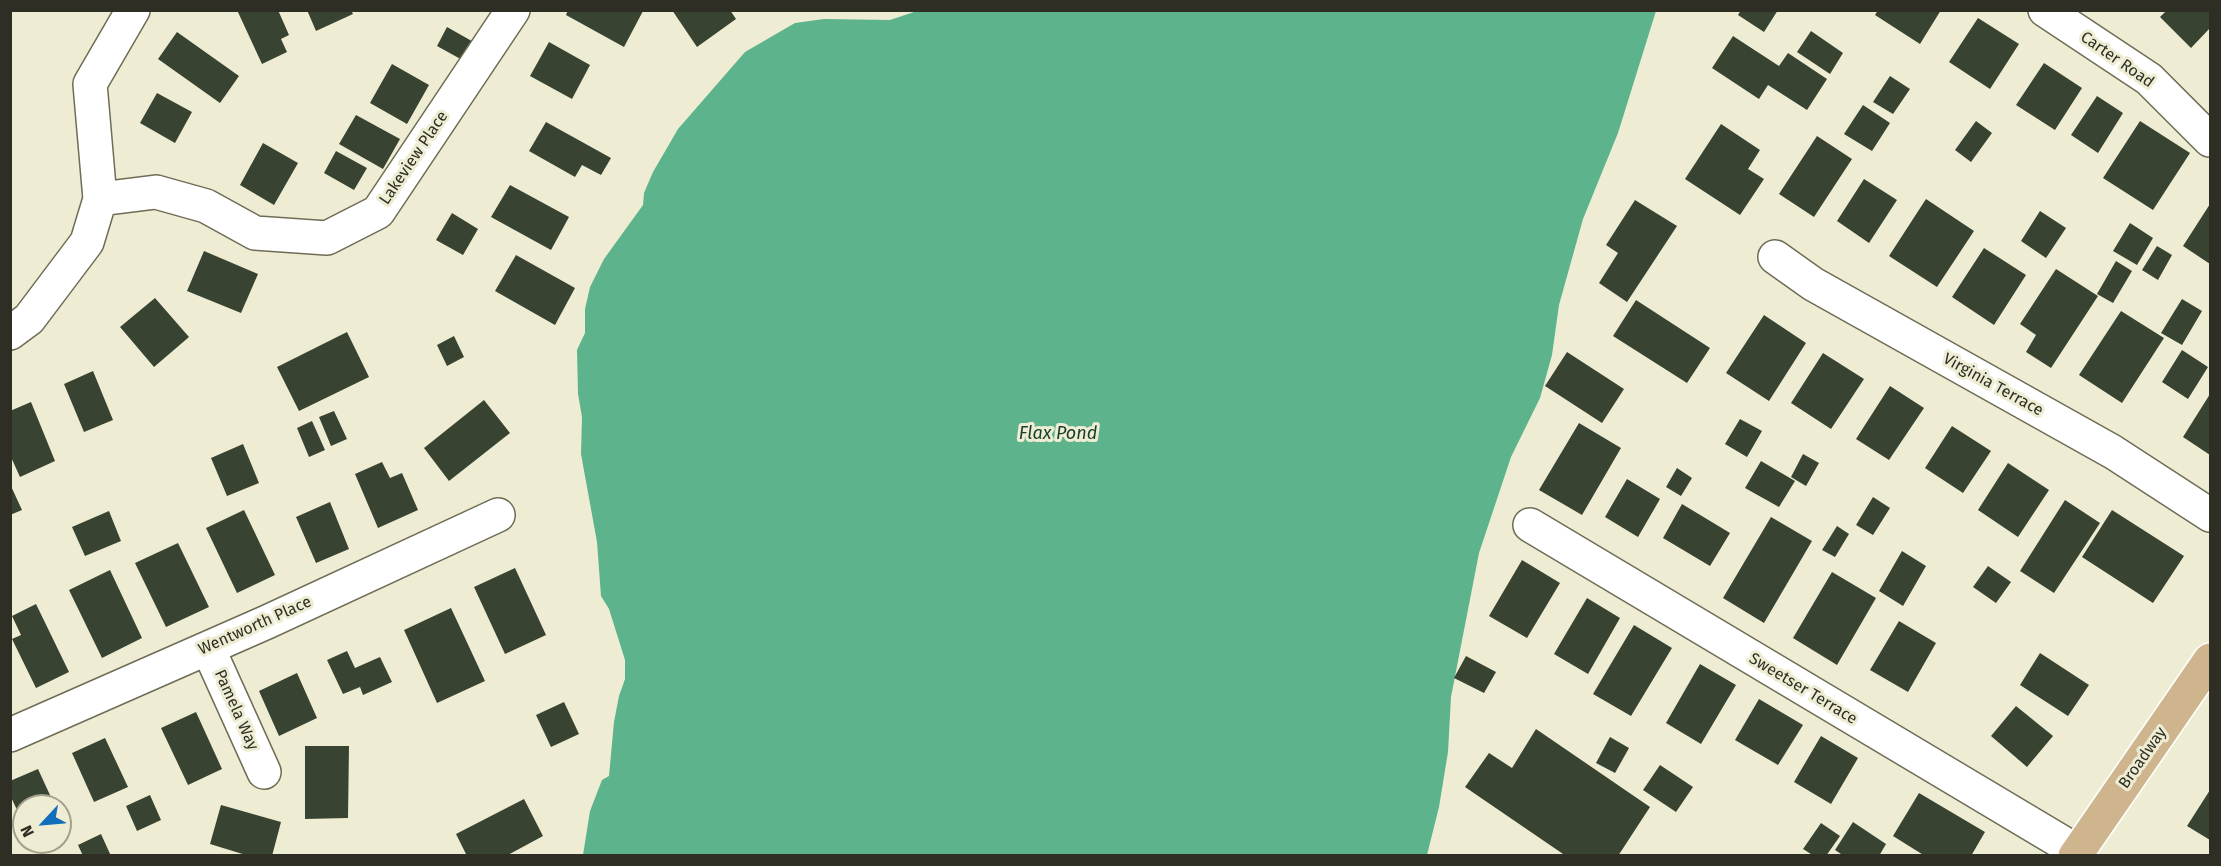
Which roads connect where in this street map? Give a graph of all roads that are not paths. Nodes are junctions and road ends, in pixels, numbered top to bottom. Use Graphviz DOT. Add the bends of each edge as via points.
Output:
graph roads {
  1 [pos="133,10"];
  2 [pos="513,10"];
  3 [pos="2045,10"];
  4 [pos="2211,140"];
  5 [pos="100,199"];
  6 [pos="1774,257"];
  7 [pos="10,333"];
  8 [pos="498,515"];
  9 [pos="2211,515"];
  10 [pos="1530,525"];
  11 [pos="208,648"];
  12 [pos="2211,660"];
  13 [pos="10,735"];
  14 [pos="264,772"];
  15 [pos="2077,854"];
  1 -- 5 [label="street" via="90,84"];
  2 -- 5 [label="street, Lakeview Place" via="378,212 327,238 255,233 206,206 156,192"];
  3 -- 4 [label="street, Carter Road" via="2149,80"];
  5 -- 7 [label="street" via="87,242 29,319"];
  6 -- 9 [label="street, Virginia Terrace" via="1813,284 2113,452"];
  8 -- 11 [label="street, Wentworth Place"];
  10 -- 15 [label="street, Sweetser Terrace"];
  11 -- 13 [label="street, Wentworth Place"];
  11 -- 14 [label="street, Pamela Way"];
  12 -- 15 [label="main road, Broadway"];
}
